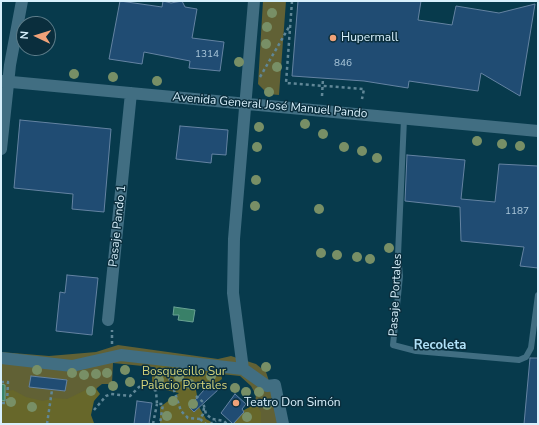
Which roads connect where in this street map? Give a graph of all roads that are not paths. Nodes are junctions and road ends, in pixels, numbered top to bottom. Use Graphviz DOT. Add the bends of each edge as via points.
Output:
graph roads {
  1 [pos="22,1"];
  2 [pos="254,1"];
  3 [pos="5,82"];
  4 [pos="131,93"];
  5 [pos="246,104"];
  6 [pos="404,119"];
  7 [pos="538,131"];
  8 [pos="1,149"];
  9 [pos="538,295"];
  10 [pos="108,320"];
  11 [pos="1,358"];
  12 [pos="243,369"];
  13 [pos="282,424"];
  1 -- 3 [label="street"];
  2 -- 5 [label="street"];
  3 -- 4 [label="street, Avenida General José Manuel Pando"];
  3 -- 8 [label="street"];
  4 -- 5 [label="street, Avenida General José Manuel Pando"];
  4 -- 10 [label="street, Pasaje Pando 1"];
  5 -- 6 [label="street, Avenida General José Manuel Pando"];
  5 -- 12 [label="street" via="234,239 233,292"];
  6 -- 7 [label="street, Avenida General José Manuel Pando"];
  6 -- 9 [label="lane, Pasaje Portales" via="398,255 400,276 393,345 416,351 519,360 526,357 532,348"];
  11 -- 12 [label="street" via="72,366 122,355"];
  12 -- 13 [label="street" via="267,386 275,385"];
}
